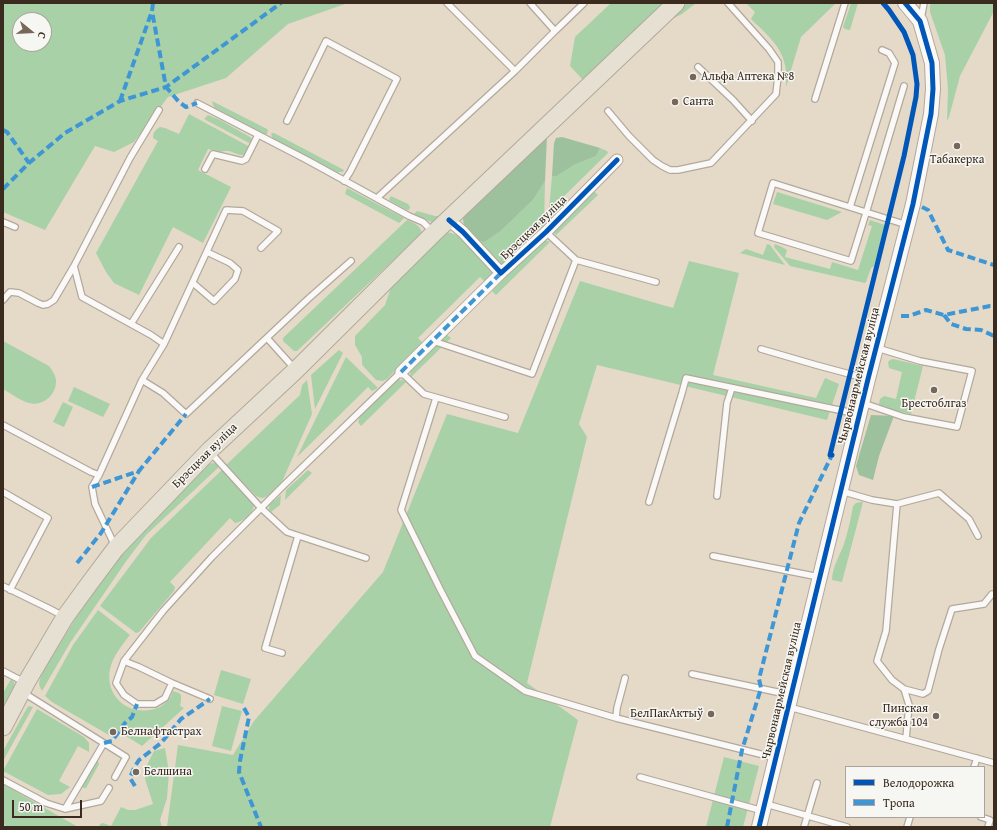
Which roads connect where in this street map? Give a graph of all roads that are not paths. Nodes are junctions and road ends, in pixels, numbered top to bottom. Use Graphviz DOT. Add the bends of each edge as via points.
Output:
graph roads {
  1 [pos="446,3"];
  2 [pos="530,3"];
  3 [pos="584,3"];
  4 [pos="676,3"];
  5 [pos="728,3"];
  6 [pos="845,3"];
  7 [pos="905,3"];
  8 [pos="924,3"];
  9 [pos="920,22"];
  10 [pos="555,31"];
  11 [pos="882,50"];
  12 [pos="698,67"];
  13 [pos="515,71"];
  14 [pos="904,86"];
  15 [pos="815,99"];
  16 [pos="197,103"];
  17 [pos="159,110"];
  18 [pos="608,111"];
  19 [pos="287,121"];
  20 [pos="752,121"];
  21 [pos="258,135"];
  22 [pos="617,160"];
  23 [pos="206,168"];
  24 [pos="344,181"];
  25 [pos="377,198"];
  26 [pos="850,207"];
  27 [pos="866,213"];
  28 [pos="449,220"];
  29 [pos="3,222"];
  30 [pos="907,226"];
  31 [pos="15,227"];
  32 [pos="546,232"];
  33 [pos="434,233"];
  34 [pos="179,247"];
  35 [pos="261,248"];
  36 [pos="207,252"];
  37 [pos="576,260"];
  38 [pos="351,262"];
  39 [pos="74,266"];
  40 [pos="501,273"];
  41 [pos="656,282"];
  42 [pos="193,283"];
  43 [pos="3,300"];
  44 [pos="131,324"];
  45 [pos="267,338"];
  46 [pos="433,341"];
  47 [pos="164,344"];
  48 [pos="876,347"];
  49 [pos="761,349"];
  50 [pos="296,370"];
  51 [pos="401,372"];
  52 [pos="868,379"];
  53 [pos="142,380"];
  54 [pos="732,388"];
  55 [pos="436,398"];
  56 [pos="861,409"];
  57 [pos="505,417"];
  58 [pos="3,426"];
  59 [pos="209,451"];
  60 [pos="99,476"];
  61 [pos="840,491"];
  62 [pos="3,492"];
  63 [pos="717,496"];
  64 [pos="649,502"];
  65 [pos="897,504"];
  66 [pos="261,508"];
  67 [pos="298,536"];
  68 [pos="978,536"];
  69 [pos="116,548"];
  70 [pos="713,556"];
  71 [pos="366,558"];
  72 [pos="819,577"];
  73 [pos="3,586"];
  74 [pos="10,590"];
  75 [pos="994,594"];
  76 [pos="65,617"];
  77 [pos="282,653"];
  78 [pos="124,661"];
  79 [pos="3,671"];
  80 [pos="692,674"];
  81 [pos="625,678"];
  82 [pos="172,683"];
  83 [pos="24,688"];
  84 [pos="904,690"];
  85 [pos="210,699"];
  86 [pos="790,701"];
  87 [pos="616,718"];
  88 [pos="3,727"];
  89 [pos="906,739"];
  90 [pos="104,743"];
  91 [pos="776,758"];
  92 [pos="977,758"];
  93 [pos="994,763"];
  94 [pos="974,766"];
  95 [pos="115,777"];
  96 [pos="640,777"];
  97 [pos="3,780"];
  98 [pos="817,783"];
  99 [pos="108,788"];
  100 [pos="764,807"];
  101 [pos="65,809"];
  102 [pos="807,816"];
  103 [pos="984,818"];
  104 [pos="759,827"];
  105 [pos="804,827"];
  106 [pos="847,827"];
  107 [pos="988,827"];
  1 -- 13 [label="lane"];
  2 -- 10 [label="lane"];
  3 -- 10 [label="lane"];
  4 -- 28 [label="main road, Брэсцкая вуліца"];
  5 -- 20 [label="lane" via="778,62 776,94"];
  6 -- 15 [label="lane"];
  7 -- 9 [label="street, Чырвонаармейская вуліца"];
  8 -- 9 [label="lane"];
  9 -- 30 [label="street, Чырвонаармейская вуліца" via="932,63 931,114"];
  10 -- 13 [label="lane"];
  11 -- 26 [label="lane" via="889,52 895,63"];
  12 -- 20 [label="lane"];
  13 -- 25 [label="lane"];
  14 -- 27 [label="lane"];
  16 -- 21 [label="lane"];
  17 -- 39 [label="lane" via="130,158"];
  18 -- 20 [label="lane" via="653,160 670,170 711,163"];
  19 -- 24 [label="lane" via="326,41 397,79"];
  21 -- 23 [label="lane" via="242,162 213,154"];
  21 -- 24 [label="lane"];
  22 -- 32 [label="street, Брэсцкая вуліца"];
  24 -- 25 [label="lane"];
  25 -- 33 [label="lane" via="423,222"];
  26 -- 27 [label="lane"];
  26 -- 27 [label="lane" via="773,183 758,233 851,261"];
  27 -- 30 [label="lane"];
  28 -- 33 [label="main road, Брэсцкая вуліца"];
  28 -- 40 [label="street, Брэсцкая вуліца"];
  29 -- 31 [label="lane"];
  30 -- 48 [label="street, Чырвонаармейская вуліца"];
  32 -- 37 [label="lane"];
  32 -- 40 [label="street, Брэсцкая вуліца"];
  33 -- 50 [label="main road, Брэсцкая вуліца"];
  34 -- 44 [label="lane"];
  35 -- 36 [label="lane" via="278,231 243,211 226,210"];
  36 -- 42 [label="lane"];
  36 -- 42 [label="lane" via="230,263 238,270 235,279 214,302"];
  37 -- 41 [label="lane"];
  37 -- 46 [label="lane" via="532,374"];
  38 -- 45 [label="lane"];
  39 -- 43 [label="lane" via="54,300 48,304 43,305 19,293 10,292"];
  39 -- 44 [label="lane" via="82,297"];
  40 -- 46 [label="street, Брэсцкая вуліца"];
  42 -- 47 [label="lane"];
  44 -- 47 [label="lane"];
  45 -- 50 [label="lane"];
  45 -- 53 [label="lane" via="186,414 163,393"];
  46 -- 51 [label="street, Брэсцкая вуліца"];
  47 -- 53 [label="lane"];
  48 -- 52 [label="street, Чырвонаармейская вуліца"];
  48 -- 56 [label="lane" via="920,361 972,371 957,427"];
  49 -- 52 [label="lane"];
  50 -- 59 [label="main road, Брэсцкая вуліца"];
  51 -- 55 [label="lane" via="424,394"];
  51 -- 66 [label="lane"];
  52 -- 56 [label="street, Чырвонаармейская вуліца"];
  53 -- 60 [label="lane"];
  54 -- 56 [label="lane"];
  54 -- 63 [label="lane" via="727,403"];
  54 -- 64 [label="lane" via="686,378"];
  55 -- 57 [label="lane"];
  55 -- 87 [label="lane" via="401,510 475,656 525,691"];
  56 -- 61 [label="street, Чырвонаармейская вуліца"];
  58 -- 60 [label="lane"];
  59 -- 66 [label="lane"];
  59 -- 69 [label="main road, Брэсцкая вуліца"];
  60 -- 69 [label="lane" via="92,487 95,504"];
  61 -- 65 [label="lane"];
  61 -- 72 [label="street, Чырвонаармейская вуліца"];
  62 -- 74 [label="lane" via="48,518"];
  65 -- 68 [label="lane" via="939,493 969,519"];
  65 -- 84 [label="lane" via="886,631 877,661"];
  66 -- 67 [label="lane" via="287,532"];
  66 -- 78 [label="lane" via="163,611"];
  67 -- 71 [label="lane"];
  67 -- 77 [label="lane" via="265,648"];
  69 -- 76 [label="main road, Брэсцкая вуліца"];
  70 -- 72 [label="lane"];
  72 -- 86 [label="street, Чырвонаармейская вуліца"];
  73 -- 74 [label="lane"];
  74 -- 76 [label="lane"];
  75 -- 84 [label="lane" via="984,604 952,609 928,691 923,694"];
  76 -- 83 [label="main road, Брэсцкая вуліца"];
  78 -- 82 [label="lane"];
  78 -- 82 [label="lane" via="116,683 124,695 137,704 155,704 165,698"];
  79 -- 83 [label="lane"];
  80 -- 86 [label="lane"];
  81 -- 87 [label="lane"];
  82 -- 85 [label="lane"];
  83 -- 88 [label="main road, Брэсцкая вуліца"];
  83 -- 90 [label="lane"];
  84 -- 89 [label="lane" via="909,705"];
  86 -- 89 [label="lane"];
  86 -- 91 [label="street, Чырвонаармейская вуліца"];
  87 -- 91 [label="lane"];
  89 -- 92 [label="lane"];
  90 -- 95 [label="lane" via="126,757"];
  90 -- 101 [label="lane"];
  91 -- 100 [label="street, Чырвонаармейская вуліца"];
  92 -- 93 [label="lane"];
  92 -- 94 [label="lane"];
  96 -- 100 [label="lane"];
  97 -- 101 [label="lane" via="46,803"];
  98 -- 102 [label="lane"];
  99 -- 101 [label="lane" via="101,800"];
  100 -- 102 [label="lane"];
  100 -- 104 [label="street, Чырвонаармейская вуліца"];
  102 -- 105 [label="lane"];
  102 -- 106 [label="lane"];
  103 -- 107 [label="lane" via="990,820"];
}
